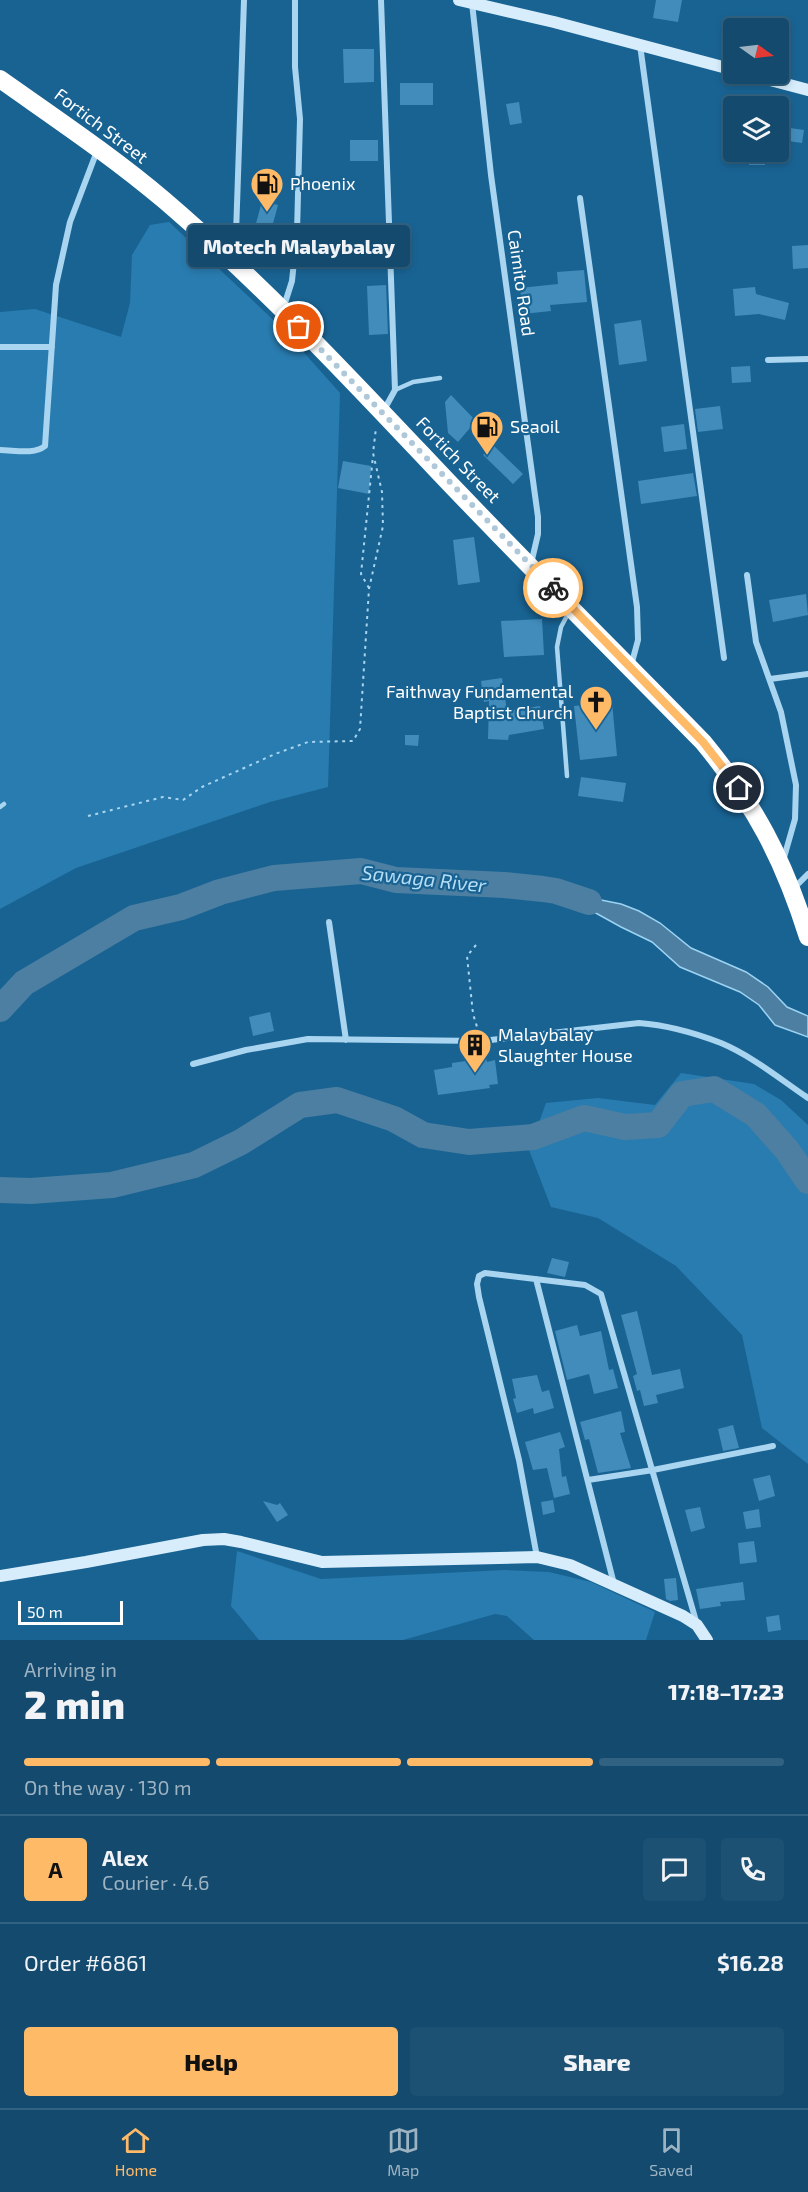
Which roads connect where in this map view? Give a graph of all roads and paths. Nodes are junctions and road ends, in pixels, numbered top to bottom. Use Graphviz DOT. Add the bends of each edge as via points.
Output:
graph roads {
  1 [pos="244,0"];
  2 [pos="295,0"];
  3 [pos="381,0"];
  4 [pos="465,1"];
  5 [pos="640,44"];
  6 [pos="723,67"];
  7 [pos="0,79"];
  8 [pos="786,84"];
  9 [pos="808,90"];
  10 [pos="98,148"];
  11 [pos="580,198"];
  12 [pos="229,257"];
  13 [pos="283,310"];
  14 [pos="0,347"];
  15 [pos="52,347"];
  16 [pos="808,359"];
  17 [pos="768,360"];
  18 [pos="440,378"];
  19 [pos="395,390"];
  20 [pos="383,412"];
  21 [pos="0,450"];
  22 [pos="373,453"];
  23 [pos="531,566"];
  24 [pos="747,575"];
  25 [pos="369,589"];
  26 [pos="572,607"];
  27 [pos="724,658"];
  28 [pos="631,668"];
  29 [pos="808,674"];
  30 [pos="771,679"];
  31 [pos="567,776"];
  32 [pos="88,816"];
  33 [pos="782,864"];
  34 [pos="808,874"];
  35 [pos="793,889"];
  36 [pos="328,922"];
  37 [pos="808,936"];
  38 [pos="476,945"];
  39 [pos="346,1040"];
  40 [pos="482,1041"];
  41 [pos="193,1065"];
  42 [pos="808,1098"];
  43 [pos="536,1279"];
  44 [pos="773,1446"];
  45 [pos="653,1470"];
  46 [pos="588,1480"];
  47 [pos="537,1557"];
  48 [pos="0,1576"];
  49 [pos="615,1585"];
  50 [pos="697,1625"];
  51 [pos="707,1640"];
  1 -- 12 [label="street" via="236,234"];
  2 -- 13 [label="street" via="300,119 297,232 292,281"];
  3 -- 19 [label="street"];
  4 -- 5 [label="street"];
  4 -- 23 [label="street, Caimito Road" via="538,517"];
  5 -- 6 [label="street"];
  5 -- 27 [label="street"];
  7 -- 10 [label="highway, Fortich Street"];
  8 -- 9 [label="street"];
  10 -- 12 [label="highway, Fortich Street"];
  10 -- 15 [label="street" via="63,247"];
  11 -- 28 [label="street" via="637,607 638,640"];
  12 -- 13 [label="highway, Fortich Street"];
  13 -- 20 [label="highway, Fortich Street"];
  14 -- 15 [label="street"];
  15 -- 21 [label="street" via="45,446 32,451"];
  16 -- 17 [label="street"];
  18 -- 19 [label="lane" via="413,382"];
  19 -- 20 [label="street"];
  20 -- 22 [label="path" via="376,428"];
  20 -- 23 [label="highway, Fortich Street"];
  22 -- 25 [label="path" via="382,492 383,526"];
  22 -- 25 [label="path" via="361,574"];
  23 -- 26 [label="highway, Fortich Street"];
  24 -- 30 [label="street" via="756,642"];
  25 -- 32 [label="path" via="360,729 352,741 308,742 202,787 183,800 163,797"];
  26 -- 28 [label="highway, Fortich Street"];
  26 -- 31 [label="lane" via="561,627 557,647"];
  28 -- 33 [label="highway, Fortich Street" via="732,776"];
  29 -- 30 [label="street"];
  30 -- 33 [label="street" via="788,736 796,785 795,819"];
  33 -- 35 [label="highway, Fortich Street"];
  34 -- 35 [label="street"];
  35 -- 37 [label="highway, Fortich Street"];
  36 -- 39 [label="street"];
  38 -- 40 [label="path" via="467,956 473,1014"];
  39 -- 40 [label="street"];
  39 -- 41 [label="street" via="290,1041"];
  40 -- 42 [label="street" via="610,1025 657,1025 722,1043"];
  43 -- 45 [label="street" via="585,1285 602,1294"];
  43 -- 46 [label="street"];
  43 -- 47 [label="street" via="485,1273 479,1276 477,1284 519,1460"];
  44 -- 45 [label="street"];
  45 -- 46 [label="street"];
  45 -- 50 [label="street"];
  46 -- 49 [label="street"];
  47 -- 48 [label="street" via="322,1562 241,1542 203,1540"];
  47 -- 49 [label="street" via="570,1565"];
  49 -- 50 [label="street"];
  50 -- 51 [label="street"];
}
